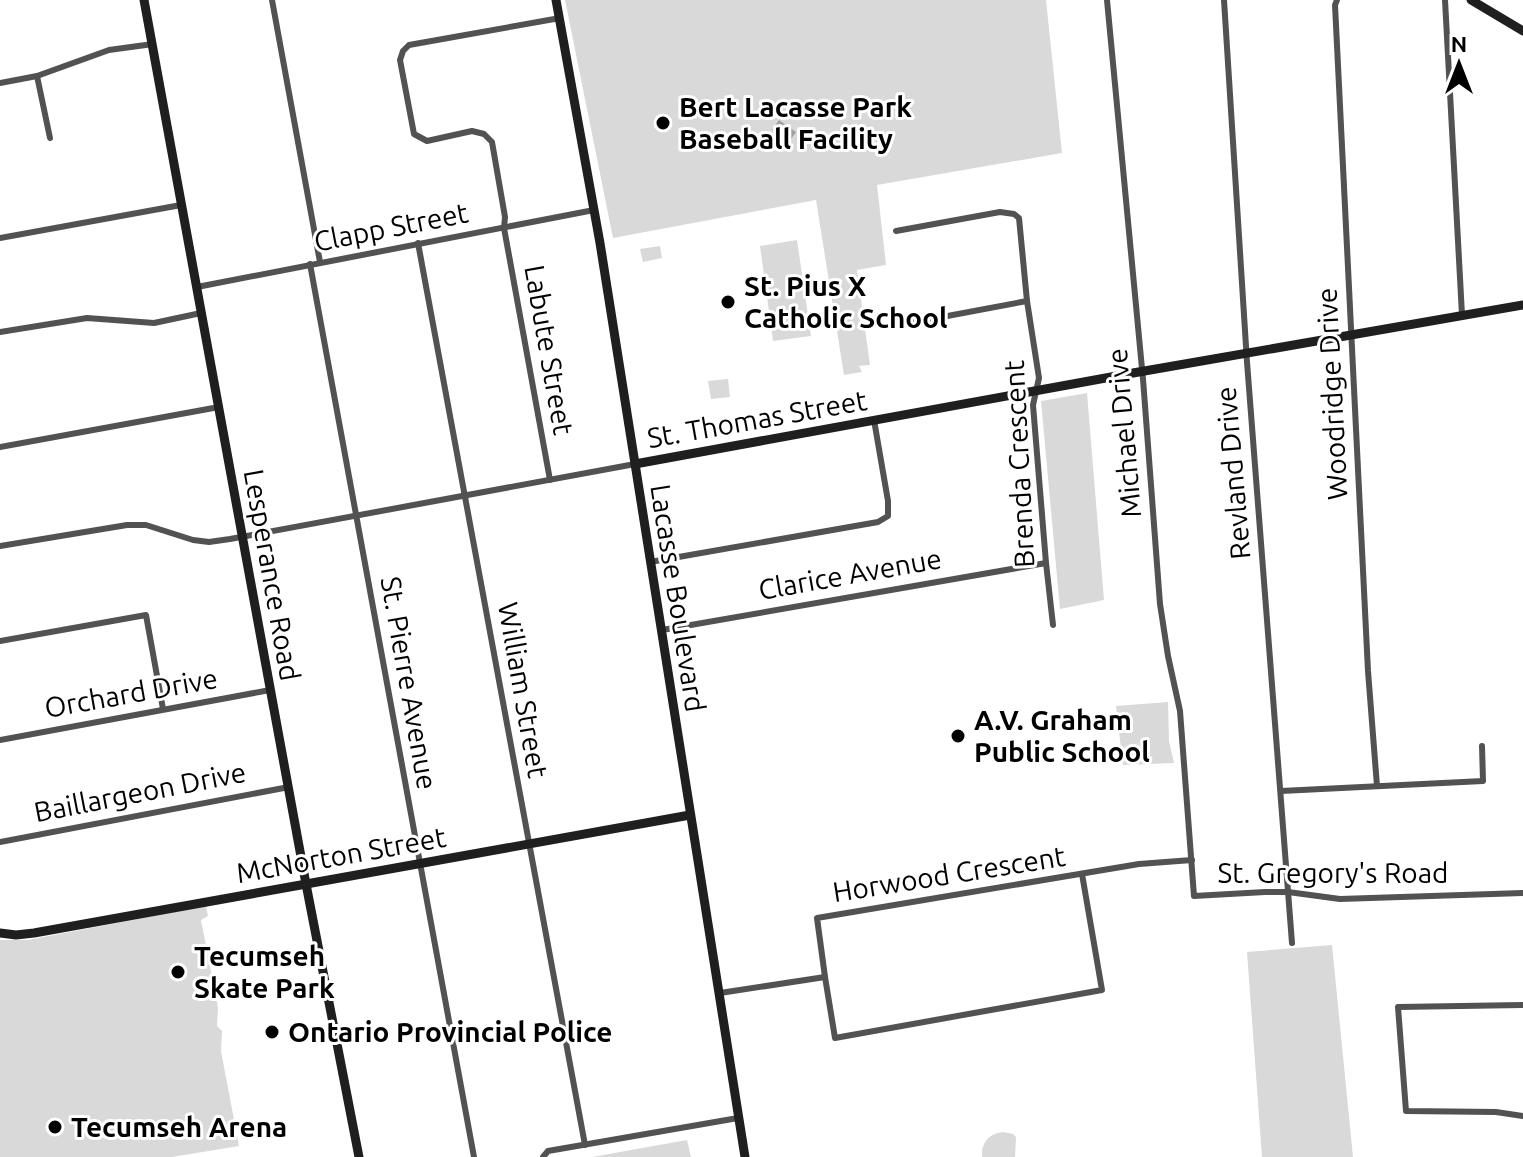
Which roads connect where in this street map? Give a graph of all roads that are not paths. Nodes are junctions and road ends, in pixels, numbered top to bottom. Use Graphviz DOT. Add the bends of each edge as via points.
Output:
graph roads {
  1 [pos="144,0"];
  2 [pos="272,0"];
  3 [pos="556,0"];
  4 [pos="1107,0"];
  5 [pos="1224,0"];
  6 [pos="1337,0"];
  7 [pos="1445,0"];
  8 [pos="1471,0"];
  9 [pos="560,18"];
  10 [pos="1523,31"];
  11 [pos="153,44"];
  12 [pos="37,76"];
  13 [pos="0,83"];
  14 [pos="50,138"];
  15 [pos="181,205"];
  16 [pos="594,210"];
  17 [pos="504,228"];
  18 [pos="896,231"];
  19 [pos="0,238"];
  20 [pos="418,243"];
  21 [pos="320,262"];
  22 [pos="310,264"];
  23 [pos="197,287"];
  24 [pos="1027,301"];
  25 [pos="1523,305"];
  26 [pos="201,313"];
  27 [pos="1462,315"];
  28 [pos="910,323"];
  29 [pos="0,332"];
  30 [pos="1351,335"];
  31 [pos="1246,353"];
  32 [pos="1142,372"];
  33 [pos="1036,391"];
  34 [pos="219,407"];
  35 [pos="874,420"];
  36 [pos="0,447"];
  37 [pos="635,464"];
  38 [pos="550,480"];
  39 [pos="465,496"];
  40 [pos="356,517"];
  41 [pos="244,537"];
  42 [pos="0,546"];
  43 [pos="650,562"];
  44 [pos="1046,563"];
  45 [pos="1053,625"];
  46 [pos="662,630"];
  47 [pos="0,641"];
  48 [pos="270,690"];
  49 [pos="163,709"];
  50 [pos="0,740"];
  51 [pos="1482,746"];
  52 [pos="1377,786"];
  53 [pos="289,787"];
  54 [pos="1281,791"];
  55 [pos="690,815"];
  56 [pos="0,842"];
  57 [pos="529,843"];
  58 [pos="1192,860"];
  59 [pos="420,863"];
  60 [pos="1082,874"];
  61 [pos="306,884"];
  62 [pos="1288,892"];
  63 [pos="1523,893"];
  64 [pos="0,933"];
  65 [pos="1292,943"];
  66 [pos="825,977"];
  67 [pos="720,993"];
  68 [pos="1523,1005"];
  69 [pos="1523,1116"];
  70 [pos="738,1118"];
  71 [pos="585,1145"];
  72 [pos="359,1157"];
  73 [pos="474,1157"];
  74 [pos="543,1157"];
  75 [pos="745,1157"];
  1 -- 11 [label="street, Lesperance Road"];
  2 -- 21 [label="street"];
  3 -- 9 [label="street, Lacasse Boulevard"];
  4 -- 32 [label="street, Michael Drive"];
  5 -- 31 [label="street, Revland Drive"];
  6 -- 30 [label="street, Woodridge Drive"];
  7 -- 27 [label="street"];
  8 -- 10 [label="street"];
  9 -- 16 [label="street, Lacasse Boulevard"];
  9 -- 17 [label="street, Labute Street" via="409,45 400,60 414,134 427,141 472,131 492,142"];
  11 -- 12 [label="street" via="109,50"];
  11 -- 15 [label="street, Lesperance Road"];
  12 -- 13 [label="street"];
  12 -- 14 [label="street"];
  15 -- 19 [label="street"];
  15 -- 23 [label="street, Lesperance Road"];
  16 -- 17 [label="street, Clapp Street"];
  16 -- 37 [label="street, Lacasse Boulevard"];
  17 -- 20 [label="street, Clapp Street"];
  17 -- 38 [label="street, Labute Street"];
  18 -- 24 [label="street, Brenda Crescent" via="1014,214 1021,225"];
  20 -- 21 [label="street, Clapp Street"];
  20 -- 39 [label="street, William Street"];
  21 -- 22 [label="street, Clapp Street"];
  22 -- 23 [label="street, Clapp Street"];
  22 -- 40 [label="street, St. Pierre Avenue"];
  23 -- 26 [label="street, Lesperance Road"];
  24 -- 28 [label="street"];
  24 -- 33 [label="street, Brenda Crescent" via="1039,378"];
  25 -- 27 [label="street, St. Thomas Street"];
  26 -- 29 [label="street" via="154,323 87,318"];
  26 -- 34 [label="street, Lesperance Road"];
  27 -- 30 [label="street, St. Thomas Street"];
  30 -- 31 [label="street, St. Thomas Street"];
  30 -- 52 [label="street, Woodridge Drive"];
  31 -- 32 [label="street, St. Thomas Street"];
  31 -- 54 [label="street, Revland Drive"];
  32 -- 33 [label="street, St. Thomas Street"];
  32 -- 58 [label="street, Michael Drive" via="1160,604 1180,711"];
  33 -- 35 [label="street, St. Thomas Street"];
  33 -- 44 [label="street, Brenda Crescent"];
  34 -- 36 [label="street"];
  34 -- 41 [label="street, Lesperance Road"];
  35 -- 37 [label="street, St. Thomas Street"];
  35 -- 43 [label="street" via="888,516"];
  37 -- 38 [label="street, St. Thomas Street"];
  37 -- 43 [label="street, Lacasse Boulevard"];
  38 -- 39 [label="street, St. Thomas Street"];
  39 -- 40 [label="street, St. Thomas Street"];
  39 -- 57 [label="street, William Street"];
  40 -- 41 [label="street, St. Thomas Street"];
  40 -- 59 [label="street, St. Pierre Avenue"];
  41 -- 42 [label="street, St. Thomas Street" via="209,542 127,525"];
  41 -- 48 [label="street, Lesperance Road"];
  43 -- 46 [label="street, Lacasse Boulevard"];
  44 -- 45 [label="street, Brenda Crescent"];
  44 -- 46 [label="street, Clarice Avenue"];
  46 -- 55 [label="street, Lacasse Boulevard"];
  47 -- 49 [label="street" via="146,615"];
  48 -- 49 [label="street, Orchard Drive"];
  48 -- 53 [label="street, Lesperance Road"];
  49 -- 50 [label="street, Orchard Drive"];
  51 -- 52 [label="street" via="1483,781"];
  52 -- 54 [label="street"];
  53 -- 56 [label="street, Baillargeon Drive"];
  53 -- 61 [label="street, Lesperance Road"];
  54 -- 62 [label="street, Revland Drive"];
  55 -- 57 [label="street, McNorton Street"];
  55 -- 67 [label="street, Lacasse Boulevard"];
  57 -- 59 [label="street, McNorton Street"];
  57 -- 71 [label="street, William Street"];
  58 -- 60 [label="street, St. Gregory's Road"];
  58 -- 62 [label="street, St. Gregory's Road" via="1194,896"];
  59 -- 61 [label="street, McNorton Street"];
  59 -- 73 [label="street, St. Pierre Avenue"];
  60 -- 66 [label="street, Horwood Crescent" via="817,918"];
  60 -- 66 [label="street, Horwood Crescent" via="1102,990 835,1038"];
  61 -- 64 [label="street, McNorton Street" via="34,933"];
  61 -- 72 [label="street, Lesperance Road"];
  62 -- 63 [label="street, St. Gregory's Road" via="1340,899"];
  62 -- 65 [label="street, Revland Drive"];
  66 -- 67 [label="street"];
  67 -- 70 [label="street, Lacasse Boulevard"];
  68 -- 69 [label="street" via="1398,1007 1406,1111"];
  70 -- 71 [label="street"];
  70 -- 75 [label="street, Lacasse Boulevard"];
  71 -- 74 [label="street" via="548,1151"];
}
